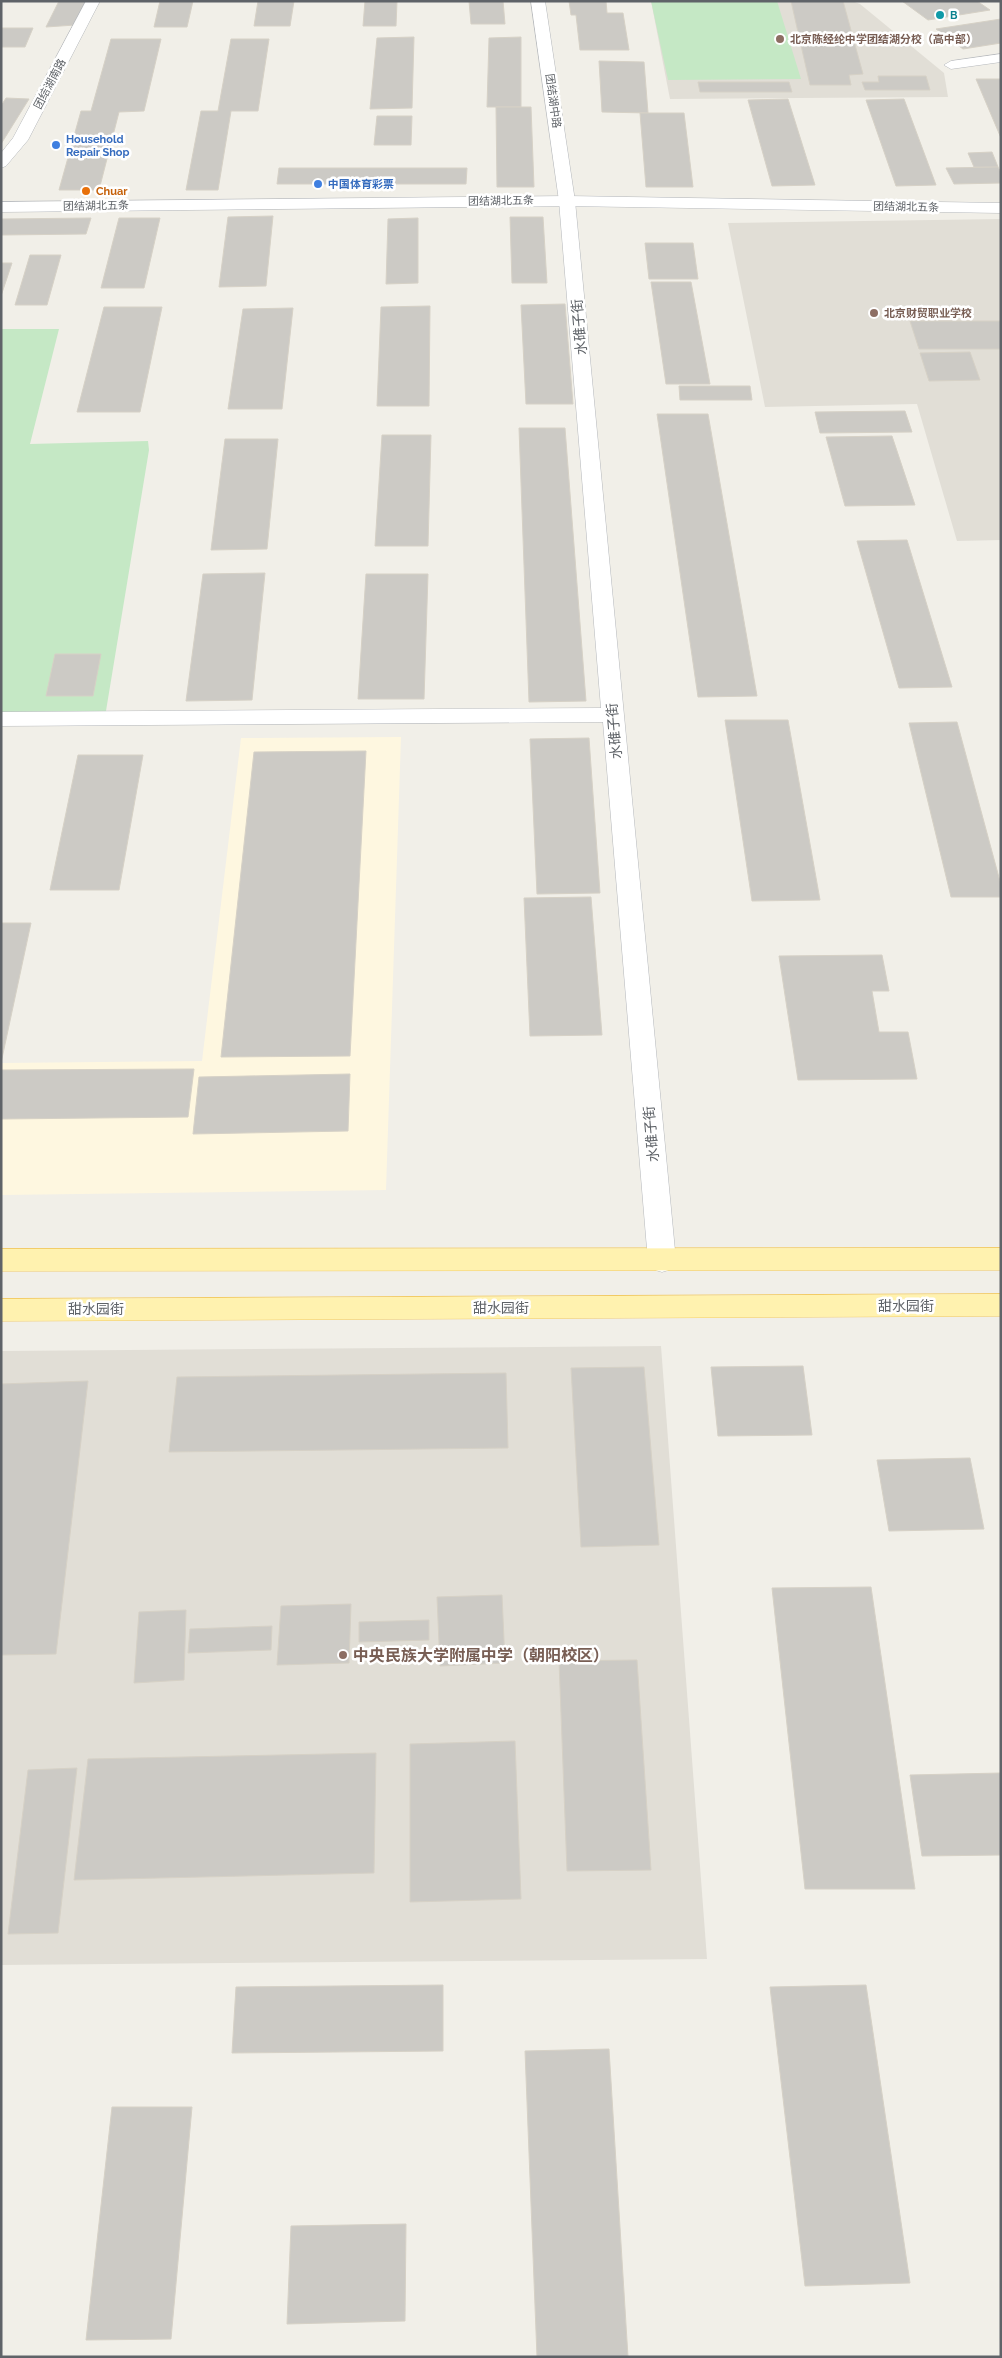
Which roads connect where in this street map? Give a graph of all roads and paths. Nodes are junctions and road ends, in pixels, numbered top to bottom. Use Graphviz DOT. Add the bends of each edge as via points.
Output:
graph roads {
  1 [pos="93,1"];
  2 [pos="538,1"];
  3 [pos="1001,58"];
  4 [pos="951,65"];
  5 [pos="1,163"];
  6 [pos="567,201"];
  7 [pos="1,207"];
  8 [pos="1001,208"];
  9 [pos="613,715"];
  10 [pos="1,719"];
  11 [pos="1001,1259"];
  12 [pos="1,1260"];
  13 [pos="662,1261"];
  14 [pos="1001,1305"];
  15 [pos="1,1310"];
  1 -- 5 [label="street, 团结湖南路" via="20,140"];
  2 -- 6 [label="street, 团结湖中路"];
  3 -- 4 [label="street"];
  6 -- 7 [label="street, 团结湖北五条"];
  6 -- 8 [label="street, 团结湖北五条"];
  6 -- 9 [label="street, 水碓子街"];
  9 -- 10 [label="street"];
  9 -- 13 [label="street, 水碓子街"];
  11 -- 13 [label="main road"];
  12 -- 13 [label="main road"];
  14 -- 15 [label="main road, 甜水园街"];
}
